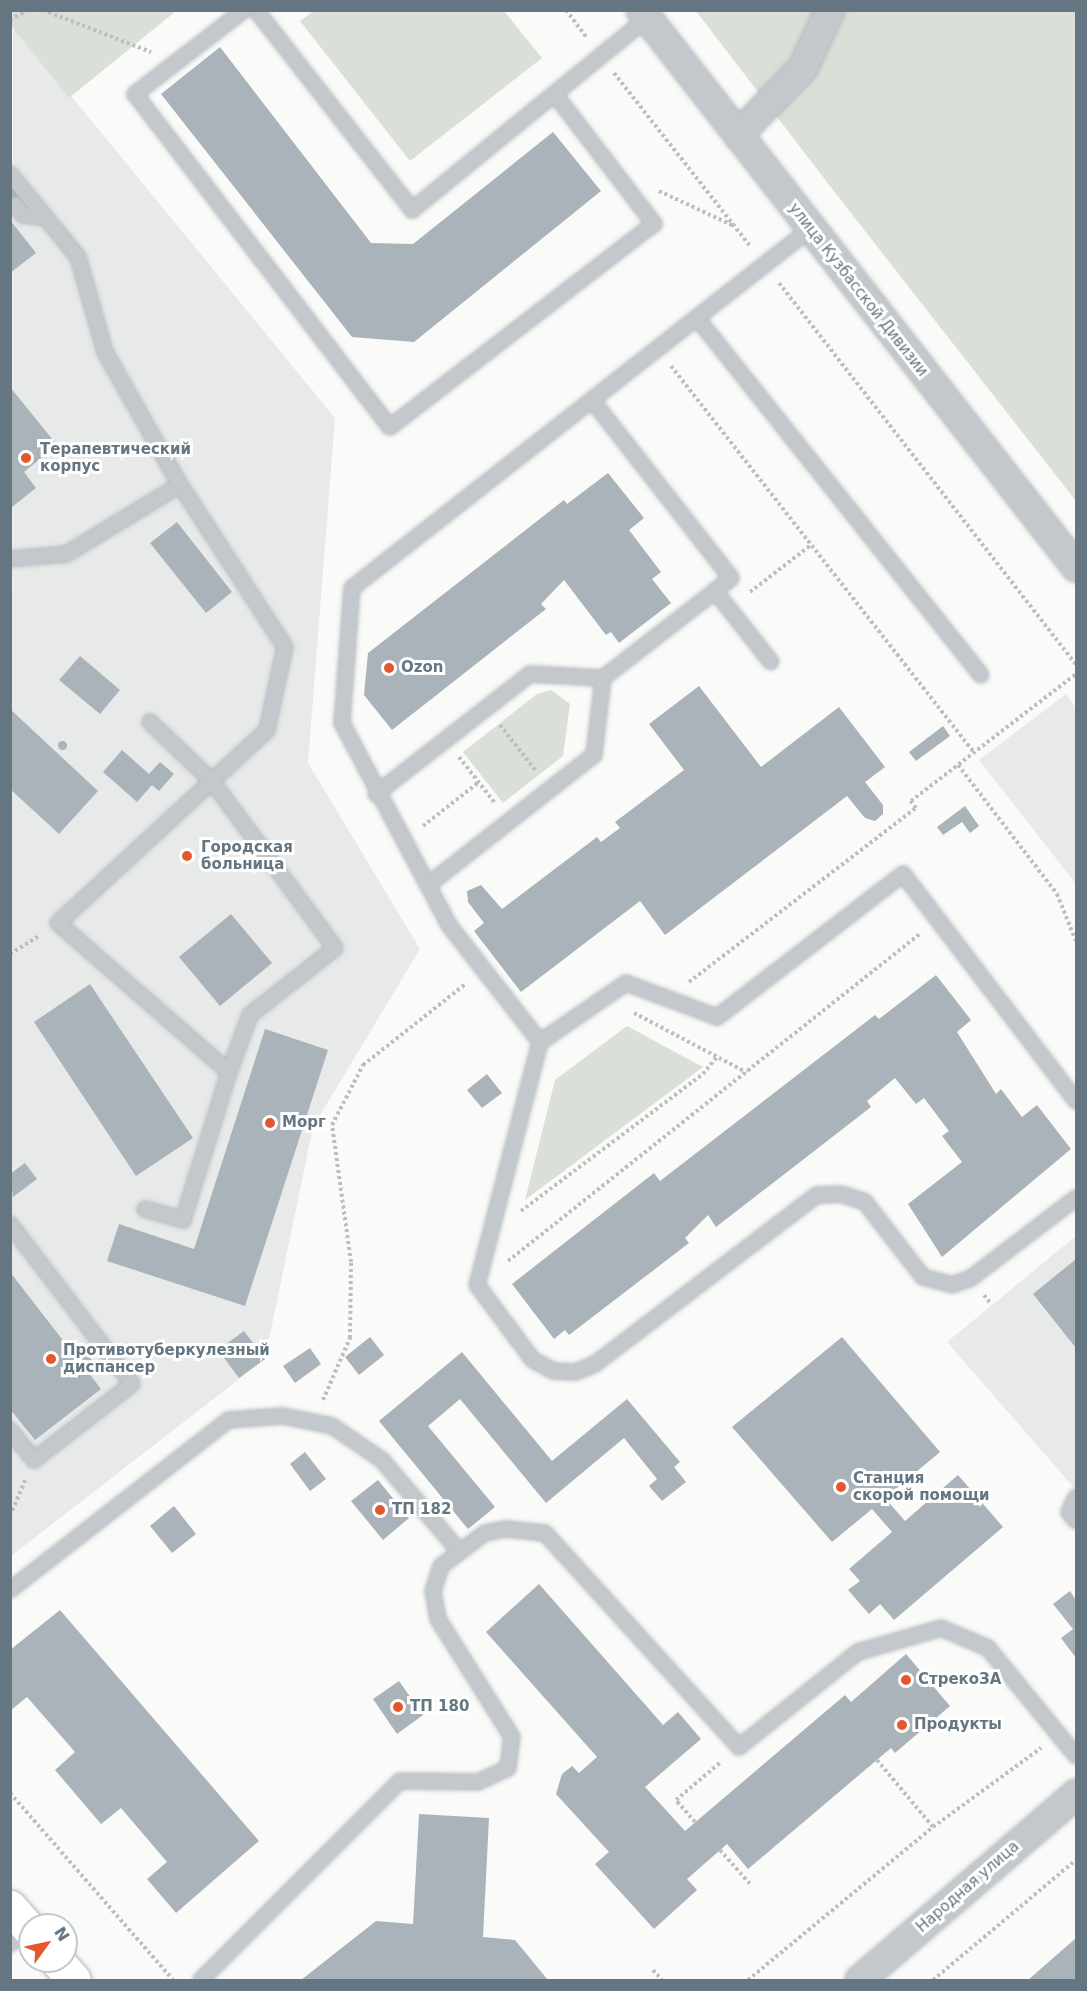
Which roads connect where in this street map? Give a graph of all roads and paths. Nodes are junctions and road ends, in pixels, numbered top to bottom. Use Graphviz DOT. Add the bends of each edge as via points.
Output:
graph roads {
  1 [pos="27,10"];
  2 [pos="43,10"];
  3 [pos="244,10"];
  4 [pos="256,10"];
  5 [pos="566,10"];
  6 [pos="830,10"];
  7 [pos="644,14"];
  8 [pos="10,20"];
  9 [pos="601,56"];
  10 [pos="177,62"];
  11 [pos="556,96"];
  12 [pos="738,135"];
  13 [pos="610,167"];
  14 [pos="10,174"];
  15 [pos="15,205"];
  16 [pos="46,218"];
  17 [pos="734,226"];
  18 [pos="810,229"];
  19 [pos="765,265"];
  20 [pos="697,318"];
  21 [pos="658,348"];
  22 [pos="592,400"];
  23 [pos="180,485"];
  24 [pos="12,557"];
  25 [pos="1077,567"];
  26 [pos="715,591"];
  27 [pos="771,662"];
  28 [pos="1077,664"];
  29 [pos="1077,674"];
  30 [pos="981,675"];
  31 [pos="603,678"];
  32 [pos="486,708"];
  33 [pos="150,722"];
  34 [pos="446,740"];
  35 [pos="974,753"];
  36 [pos="958,765"];
  37 [pos="212,781"];
  38 [pos="479,782"];
  39 [pos="550,790"];
  40 [pos="376,794"];
  41 [pos="510,821"];
  42 [pos="403,842"];
  43 [pos="428,885"];
  44 [pos="938,920"];
  45 [pos="58,923"];
  46 [pos="1077,941"];
  47 [pos="10,954"];
  48 [pos="484,970"];
  49 [pos="668,998"];
  50 [pos="625,1008"];
  51 [pos="540,1042"];
  52 [pos="717,1057"];
  53 [pos="229,1072"];
  54 [pos="746,1072"];
  55 [pos="1077,1101"];
  56 [pos="1077,1198"];
  57 [pos="145,1209"];
  58 [pos="511,1218"];
  59 [pos="10,1224"];
  60 [pos="477,1285"];
  61 [pos="311,1421"];
  62 [pos="10,1430"];
  63 [pos="33,1460"];
  64 [pos="1077,1497"];
  65 [pos="10,1516"];
  66 [pos="1077,1521"];
  67 [pos="459,1551"];
  68 [pos="10,1590"];
  69 [pos="1061,1732"];
  70 [pos="739,1747"];
  71 [pos="1077,1756"];
  72 [pos="877,1760"];
  73 [pos="10,1793"];
  74 [pos="1077,1794"];
  75 [pos="695,1822"];
  76 [pos="933,1827"];
  77 [pos="720,1850"];
  78 [pos="1077,1860"];
  79 [pos="750,1884"];
  80 [pos="653,1970"];
  81 [pos="173,1980"];
  82 [pos="201,1980"];
  83 [pos="662,1980"];
  84 [pos="748,1980"];
  85 [pos="860,1980"];
  86 [pos="933,1980"];
  1 -- 8 [label="path"];
  2 -- 10 [label="path"];
  3 -- 10 [label="lane"];
  4 -- 11 [label="lane" via="412,210"];
  5 -- 9 [label="path"];
  6 -- 12 [label="street" via="803,68"];
  7 -- 9 [label="lane"];
  7 -- 12 [label="street, улица Кузбасской Дивизии"];
  9 -- 11 [label="lane"];
  9 -- 17 [label="path"];
  10 -- 13 [label="lane" via="135,94 390,427 654,224"];
  11 -- 13 [label="lane"];
  12 -- 18 [label="street, улица Кузбасской Дивизии"];
  13 -- 17 [label="path"];
  14 -- 16 [label="lane"];
  15 -- 16 [label="lane" via="23,215"];
  16 -- 23 [label="lane" via="78,257 105,352"];
  17 -- 19 [label="path"];
  18 -- 19 [label="lane"];
  18 -- 25 [label="street, улица Кузбасской Дивизии"];
  19 -- 20 [label="lane"];
  19 -- 28 [label="path"];
  20 -- 21 [label="lane"];
  20 -- 30 [label="lane"];
  21 -- 22 [label="lane"];
  21 -- 35 [label="path"];
  22 -- 26 [label="lane" via="731,578"];
  22 -- 40 [label="lane" via="352,588 342,723"];
  23 -- 24 [label="lane" via="66,554"];
  23 -- 37 [label="lane" via="285,647 267,730"];
  26 -- 27 [label="lane"];
  26 -- 31 [label="lane"];
  29 -- 35 [label="path"];
  31 -- 32 [label="lane" via="530,674"];
  31 -- 39 [label="lane" via="594,755"];
  32 -- 34 [label="lane"];
  32 -- 39 [label="path"];
  33 -- 37 [label="lane"];
  34 -- 38 [label="path"];
  34 -- 40 [label="lane"];
  35 -- 36 [label="path"];
  36 -- 46 [label="path" via="1057,894"];
  36 -- 49 [label="path" via="911,801 916,808"];
  37 -- 45 [label="lane"];
  37 -- 53 [label="lane" via="335,948 250,1015"];
  38 -- 41 [label="path"];
  38 -- 42 [label="path"];
  39 -- 41 [label="lane"];
  40 -- 42 [label="lane"];
  41 -- 43 [label="lane"];
  42 -- 43 [label="lane"];
  43 -- 48 [label="lane" via="449,925"];
  44 -- 49 [label="lane" via="903,874 717,1017"];
  44 -- 54 [label="path"];
  44 -- 55 [label="lane"];
  45 -- 47 [label="path"];
  45 -- 53 [label="lane"];
  48 -- 51 [label="lane"];
  48 -- 61 [label="path" via="363,1065 332,1125 351,1262 350,1338"];
  49 -- 51 [label="lane" via="626,983"];
  50 -- 52 [label="path"];
  51 -- 60 [label="lane"];
  52 -- 54 [label="path"];
  52 -- 58 [label="path" via="703,1074"];
  53 -- 57 [label="lane" via="183,1220"];
  54 -- 60 [label="path"];
  56 -- 60 [label="lane" via="971,1278 952,1285 923,1277 865,1202 841,1194 817,1195 595,1365 576,1372 554,1371 534,1360"];
  59 -- 63 [label="lane" via="132,1384"];
  61 -- 67 [label="lane" via="332,1426 382,1460"];
  61 -- 68 [label="lane" via="283,1416 228,1419"];
  62 -- 63 [label="lane"];
  63 -- 65 [label="path"];
  64 -- 66 [label="lane" via="1069,1512"];
  67 -- 70 [label="lane" via="485,1533 506,1528 545,1533"];
  67 -- 82 [label="lane" via="441,1566 433,1591 438,1619 512,1737 508,1768 478,1782 400,1781"];
  69 -- 70 [label="lane" via="987,1648 941,1628 858,1652"];
  69 -- 71 [label="lane"];
  69 -- 76 [label="path"];
  70 -- 75 [label="path" via="676,1800"];
  72 -- 76 [label="path"];
  73 -- 81 [label="path"];
  74 -- 85 [label="street, Народная улица"];
  76 -- 84 [label="path"];
  77 -- 79 [label="path"];
  78 -- 86 [label="path"];
  80 -- 83 [label="path"];
}
